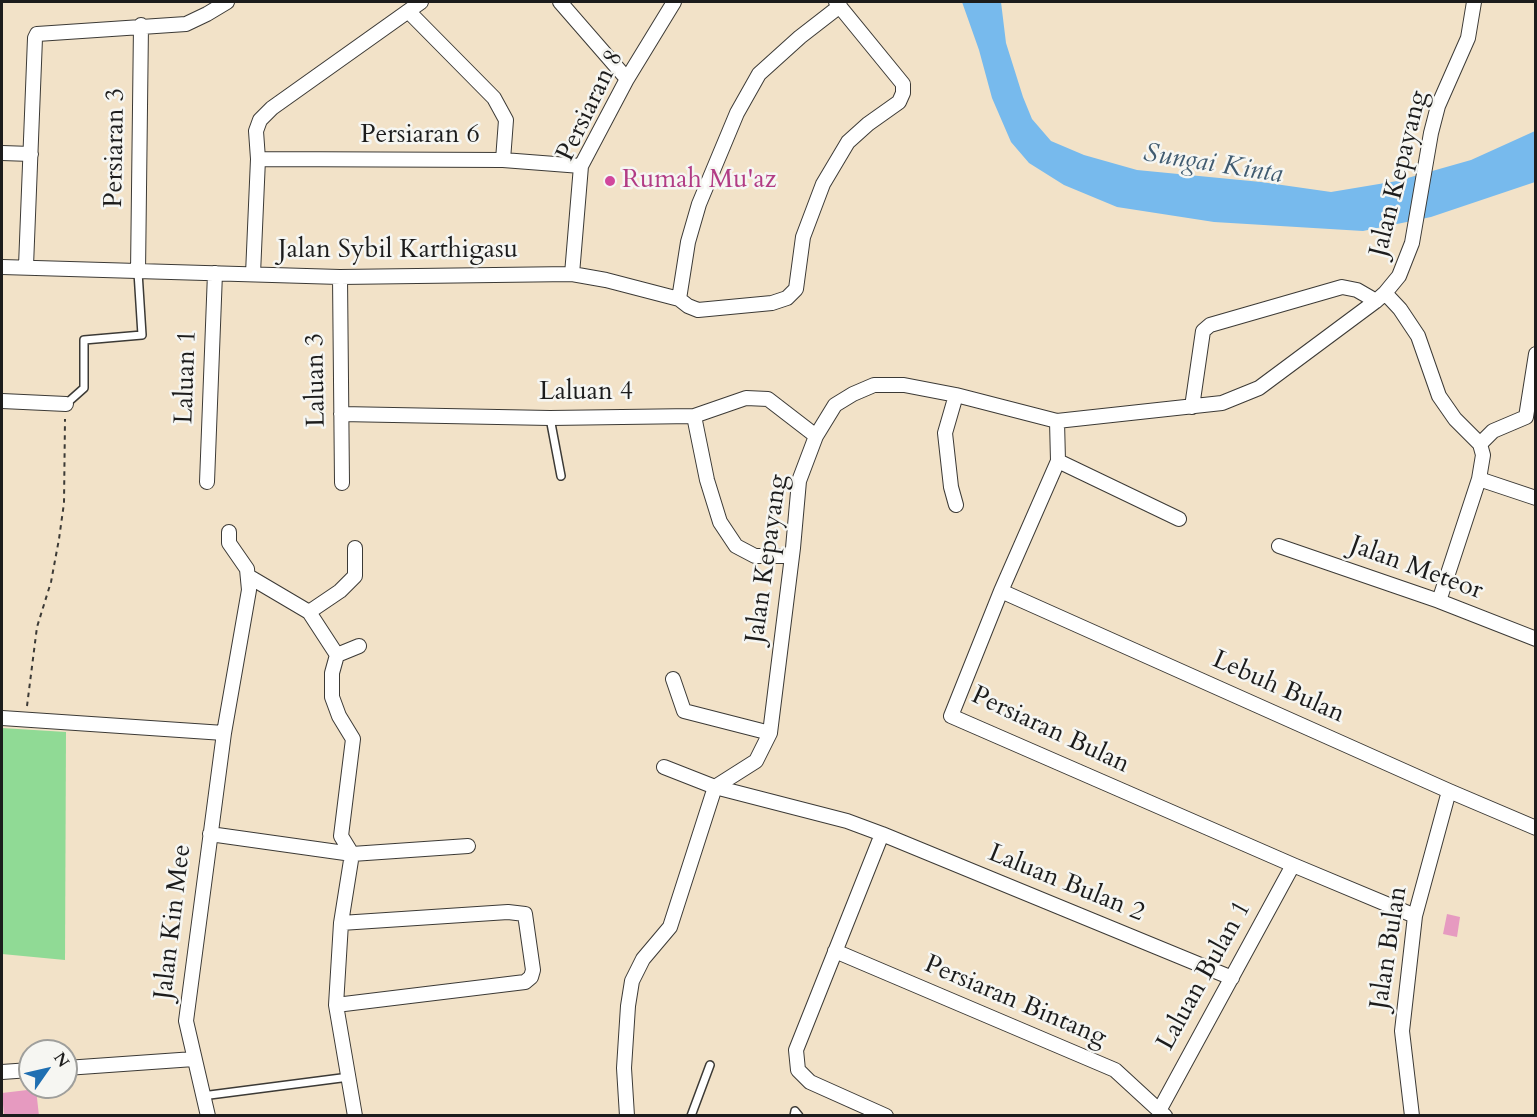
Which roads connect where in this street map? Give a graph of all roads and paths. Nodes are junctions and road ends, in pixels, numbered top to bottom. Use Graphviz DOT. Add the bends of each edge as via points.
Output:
graph roads {
  1 [pos="227,2"];
  2 [pos="421,2"];
  3 [pos="560,2"];
  4 [pos="674,2"];
  5 [pos="1474,2"];
  6 [pos="838,4"];
  7 [pos="409,12"];
  8 [pos="141,25"];
  9 [pos="627,79"];
  10 [pos="2,153"];
  11 [pos="31,154"];
  12 [pos="258,159"];
  13 [pos="503,160"];
  14 [pos="581,166"];
  15 [pos="26,266"];
  16 [pos="2,267"];
  17 [pos="138,272"];
  18 [pos="215,273"];
  19 [pos="253,274"];
  20 [pos="572,274"];
  21 [pos="340,277"];
  22 [pos="1380,297"];
  23 [pos="679,299"];
  24 [pos="1536,354"];
  25 [pos="956,395"];
  26 [pos="2,401"];
  27 [pos="66,404"];
  28 [pos="1192,407"];
  29 [pos="341,414"];
  30 [pos="694,416"];
  31 [pos="550,418"];
  32 [pos="1057,422"];
  33 [pos="816,436"];
  34 [pos="1480,444"];
  35 [pos="1058,461"];
  36 [pos="561,476"];
  37 [pos="1479,479"];
  38 [pos="207,482"];
  39 [pos="342,483"];
  40 [pos="1536,498"];
  41 [pos="956,505"];
  42 [pos="1179,519"];
  43 [pos="229,532"];
  44 [pos="1279,546"];
  45 [pos="355,548"];
  46 [pos="792,556"];
  47 [pos="248,576"];
  48 [pos="1001,591"];
  49 [pos="1439,601"];
  50 [pos="309,612"];
  51 [pos="1536,639"];
  52 [pos="359,646"];
  53 [pos="337,655"];
  54 [pos="673,678"];
  55 [pos="2,718"];
  56 [pos="26,718"];
  57 [pos="224,733"];
  58 [pos="770,733"];
  59 [pos="664,767"];
  60 [pos="715,787"];
  61 [pos="1449,791"];
  62 [pos="1536,828"];
  63 [pos="210,834"];
  64 [pos="882,834"];
  65 [pos="468,846"];
  66 [pos="352,854"];
  67 [pos="1293,866"];
  68 [pos="1416,916"];
  69 [pos="341,923"];
  70 [pos="835,951"];
  71 [pos="1232,978"];
  72 [pos="336,1005"];
  73 [pos="194,1059"];
  74 [pos="710,1065"];
  75 [pos="78,1067"];
  76 [pos="18,1071"];
  77 [pos="2,1072"];
  78 [pos="349,1077"];
  79 [pos="202,1096"];
  80 [pos="1162,1112"];
  81 [pos="207,1116"];
  82 [pos="355,1116"];
  83 [pos="627,1116"];
  84 [pos="691,1116"];
  85 [pos="794,1116"];
  86 [pos="799,1116"];
  87 [pos="886,1116"];
  88 [pos="1412,1116"];
  1 -- 8 [label="street" via="186,24"];
  2 -- 7 [label="street"];
  3 -- 9 [label="street"];
  4 -- 9 [label="street, Persiaran 8"];
  5 -- 22 [label="street, Jalan Kepayang" via="1468,38 1438,106 1431,133 1412,243 1399,276"];
  6 -- 23 [label="street" via="759,74 737,113 699,204"];
  6 -- 23 [label="street, Jalan Sybil Karthigasu" via="903,84 899,102 848,142 823,184 803,237 796,289 787,298 698,310"];
  7 -- 12 [label="street" via="272,108 256,131"];
  7 -- 13 [label="street" via="494,98 506,120"];
  8 -- 11 [label="street" via="41,33 34,38"];
  8 -- 17 [label="street, Persiaran 3"];
  9 -- 14 [label="street, Persiaran 8"];
  10 -- 11 [label="street"];
  11 -- 15 [label="street"];
  12 -- 13 [label="street, Persiaran 6"];
  12 -- 19 [label="street"];
  13 -- 14 [label="street, Persiaran 6"];
  14 -- 20 [label="street, Persiaran 8"];
  15 -- 16 [label="street, Jalan Sybil Karthigasu"];
  15 -- 17 [label="street, Jalan Sybil Karthigasu"];
  17 -- 18 [label="street, Jalan Sybil Karthigasu"];
  17 -- 27 [label="lane" via="142,335 84,340 84,388"];
  18 -- 19 [label="street, Jalan Sybil Karthigasu"];
  18 -- 38 [label="street, Laluan 1"];
  19 -- 21 [label="street, Jalan Sybil Karthigasu"];
  20 -- 21 [label="street, Jalan Sybil Karthigasu"];
  20 -- 23 [label="street, Jalan Sybil Karthigasu"];
  21 -- 29 [label="street, Laluan 3"];
  22 -- 28 [label="street, Jalan Kepayang" via="1259,388 1222,404"];
  22 -- 28 [label="street" via="1342,287 1210,325 1203,331"];
  22 -- 34 [label="street" via="1400,309 1418,336 1439,396"];
  24 -- 34 [label="street" via="1526,417 1493,431"];
  25 -- 32 [label="street, Jalan Kepayang"];
  25 -- 33 [label="street, Jalan Kepayang" via="904,385 874,385 835,405"];
  25 -- 41 [label="street" via="945,433"];
  26 -- 27 [label="street"];
  27 -- 56 [label="path" via="64,503 51,582 37,627"];
  28 -- 32 [label="street, Jalan Kepayang"];
  29 -- 31 [label="street, Laluan 4"];
  29 -- 39 [label="street, Laluan 3"];
  30 -- 31 [label="street, Laluan 4"];
  30 -- 33 [label="street, Laluan 4" via="746,398 768,399"];
  30 -- 46 [label="street" via="720,522 736,546 755,556"];
  31 -- 36 [label="lane"];
  32 -- 35 [label="street, Persiaran Bulan"];
  33 -- 46 [label="street, Jalan Kepayang" via="799,481"];
  34 -- 37 [label="street" via="1483,455"];
  35 -- 42 [label="street"];
  35 -- 48 [label="street, Persiaran Bulan"];
  37 -- 40 [label="street"];
  37 -- 49 [label="street"];
  43 -- 47 [label="street" via="230,543 248,569"];
  44 -- 49 [label="street, Jalan Meteor"];
  45 -- 50 [label="street" via="355,576"];
  46 -- 58 [label="street, Jalan Kepayang"];
  47 -- 50 [label="street"];
  47 -- 57 [label="street, Jalan Kin Mee" via="249,590"];
  48 -- 61 [label="street, Lebuh Bulan"];
  48 -- 67 [label="street, Persiaran Bulan" via="951,716"];
  49 -- 51 [label="street, Jalan Meteor"];
  50 -- 53 [label="street"];
  52 -- 53 [label="street"];
  53 -- 66 [label="street" via="332,697 353,739 341,836"];
  54 -- 58 [label="street" via="684,711"];
  55 -- 56 [label="street"];
  56 -- 57 [label="street"];
  57 -- 63 [label="street, Jalan Kin Mee"];
  58 -- 60 [label="street, Jalan Kepayang" via="756,761"];
  59 -- 60 [label="street, Laluan Bulan 2"];
  60 -- 64 [label="street, Laluan Bulan 2" via="847,821"];
  60 -- 83 [label="street" via="670,927 643,959 632,981 624,1068"];
  61 -- 62 [label="street, Lebuh Bulan"];
  61 -- 68 [label="street, Jalan Bulan"];
  63 -- 66 [label="street"];
  63 -- 73 [label="street, Jalan Kin Mee" via="186,1021"];
  64 -- 70 [label="street"];
  64 -- 71 [label="street, Laluan Bulan 2"];
  65 -- 66 [label="street"];
  66 -- 69 [label="street"];
  67 -- 68 [label="street, Persiaran Bulan"];
  67 -- 71 [label="street, Laluan Bulan 1"];
  68 -- 88 [label="street, Jalan Bulan" via="1402,1031"];
  69 -- 72 [label="street"];
  69 -- 72 [label="street" via="525,914 533,970 525,981"];
  70 -- 80 [label="street, Persiaran Bintang" via="1115,1070"];
  70 -- 87 [label="street" via="796,1050 798,1070 810,1082"];
  71 -- 80 [label="street, Laluan Bulan 1"];
  72 -- 78 [label="street"];
  73 -- 75 [label="street"];
  73 -- 79 [label="street, Jalan Kin Mee"];
  74 -- 84 [label="lane"];
  76 -- 77 [label="street"];
  78 -- 79 [label="lane"];
  78 -- 82 [label="street"];
  79 -- 81 [label="street, Jalan Kin Mee"];
  85 -- 86 [label="lane" via="795,1111"];
}
